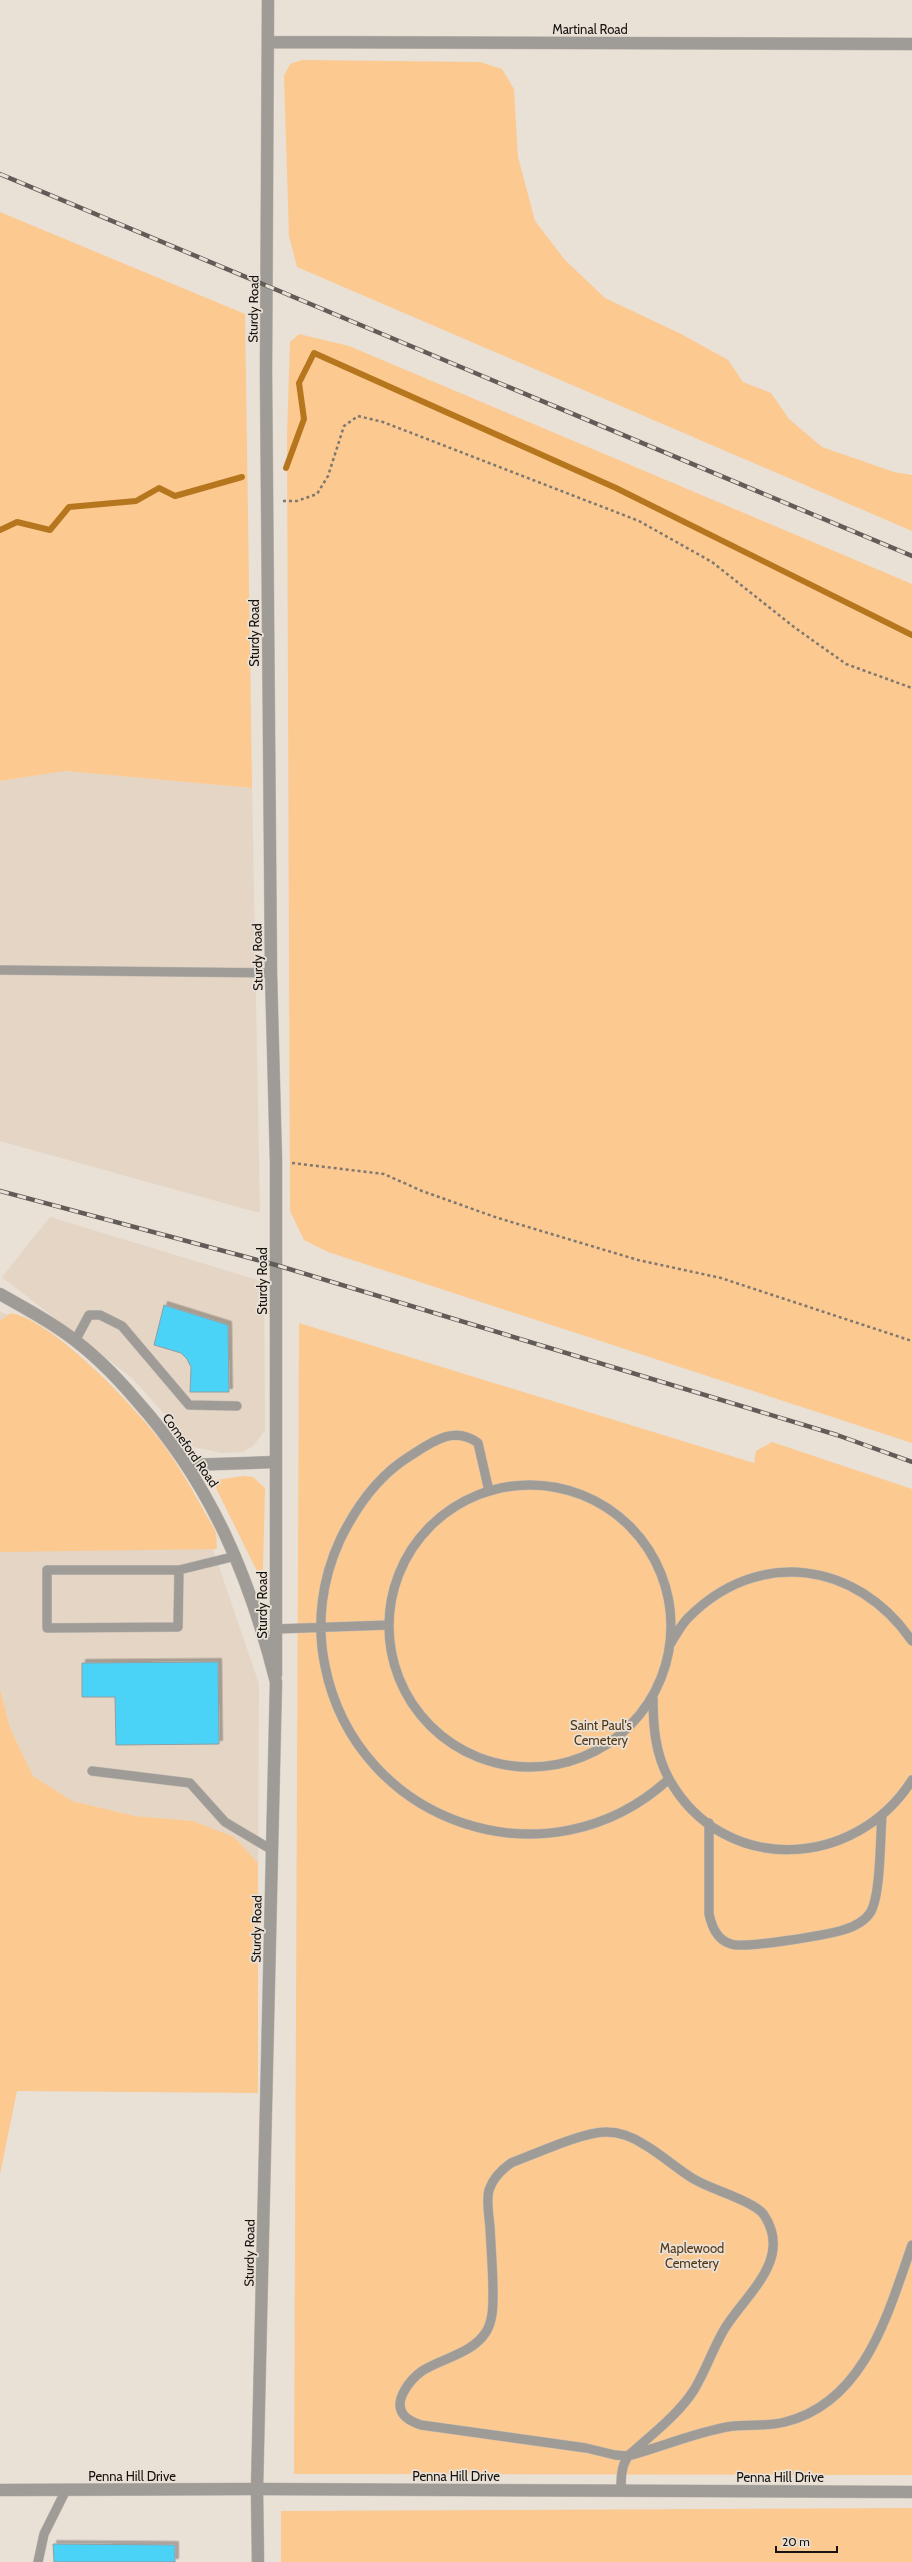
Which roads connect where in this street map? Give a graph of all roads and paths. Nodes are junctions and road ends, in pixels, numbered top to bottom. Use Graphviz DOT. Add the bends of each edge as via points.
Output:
graph roads {
  1 [pos="268,0"];
  2 [pos="268,42"];
  3 [pos="912,44"];
  4 [pos="267,500"];
  5 [pos="912,688"];
  6 [pos="0,970"];
  7 [pos="271,974"];
  8 [pos="276,1161"];
  9 [pos="0,1294"];
  10 [pos="75,1341"];
  11 [pos="912,1341"];
  12 [pos="237,1406"];
  13 [pos="276,1462"];
  14 [pos="187,1465"];
  15 [pos="489,1491"];
  16 [pos="236,1556"];
  17 [pos="179,1570"];
  18 [pos="388,1625"];
  19 [pos="321,1628"];
  20 [pos="276,1629"];
  21 [pos="912,1641"];
  22 [pos="670,1645"];
  23 [pos="276,1682"];
  24 [pos="653,1697"];
  25 [pos="92,1772"];
  26 [pos="669,1779"];
  27 [pos="912,1780"];
  28 [pos="882,1816"];
  29 [pos="709,1823"];
  30 [pos="272,1850"];
  31 [pos="912,2245"];
  32 [pos="628,2456"];
  33 [pos="257,2489"];
  34 [pos="0,2490"];
  35 [pos="66,2490"];
  36 [pos="621,2490"];
  37 [pos="912,2492"];
  38 [pos="38,2562"];
  39 [pos="258,2562"];
  1 -- 2 [label="street, Sturdy Road"];
  2 -- 3 [label="street, Martinal Road"];
  2 -- 4 [label="street, Sturdy Road"];
  4 -- 5 [label="path" via="298,501 317,494 328,476 344,426 358,416 383,422 639,521 712,562 794,627 846,664"];
  4 -- 7 [label="street, Sturdy Road"];
  6 -- 7 [label="lane"];
  7 -- 8 [label="street, Sturdy Road"];
  8 -- 11 [label="path" via="384,1174 498,1218 638,1260 720,1278"];
  8 -- 13 [label="street, Sturdy Road"];
  9 -- 10 [label="street, Comeford Road"];
  10 -- 12 [label="lane" via="89,1315 100,1315 122,1326 189,1405"];
  10 -- 14 [label="street, Comeford Road" via="116,1376 158,1424"];
  13 -- 14 [label="street"];
  13 -- 20 [label="street, Sturdy Road"];
  14 -- 16 [label="street, Comeford Road" via="205,1492"];
  15 -- 18 [label="lane" via="446,1512 424,1533 408,1554 396,1579"];
  15 -- 19 [label="lane" via="478,1443 469,1436 454,1434 434,1440 405,1459 373,1488 350,1520 331,1563 324,1589"];
  15 -- 22 [label="lane" via="516,1486 569,1490 606,1508 623,1520 653,1556 662,1576 671,1620"];
  16 -- 17 [label="lane"];
  16 -- 23 [label="street, Comeford Road" via="261,1624"];
  17 -- 17 [label="lane" via="47,1570 47,1628 178,1627"];
  18 -- 19 [label="lane"];
  18 -- 24 [label="lane" via="394,1667 404,1692 419,1713 439,1734 459,1748 500,1764 542,1766 565,1762 590,1753 628,1727"];
  19 -- 20 [label="lane"];
  19 -- 26 [label="lane" via="322,1650 330,1687 344,1723 366,1756 394,1785 425,1806 457,1822 485,1830 515,1834 548,1834 582,1828 619,1815 649,1797"];
  20 -- 23 [label="street, Sturdy Road"];
  21 -- 22 [label="lane" via="899,1623 867,1594 830,1577 802,1572 778,1573 727,1587 686,1619"];
  22 -- 24 [label="lane"];
  23 -- 30 [label="street, Sturdy Road"];
  24 -- 26 [label="lane" via="653,1727 658,1752"];
  25 -- 30 [label="lane" via="190,1783 225,1822"];
  26 -- 29 [label="lane" via="682,1798"];
  27 -- 28 [label="lane" via="903,1794"];
  28 -- 29 [label="lane" via="851,1837 826,1846 804,1850 762,1847 743,1841"];
  28 -- 29 [label="lane" via="876,1898 870,1913 858,1924 842,1931 750,1945 731,1945 720,1938 712,1928 709,1914"];
  30 -- 33 [label="street, Sturdy Road"];
  31 -- 32 [label="lane" via="892,2302 867,2358 854,2377 822,2406 784,2423 729,2427"];
  32 -- 32 [label="lane" via="694,2391 726,2326 766,2274 774,2248 769,2224 763,2213 754,2206 702,2184 633,2138 604,2132 511,2163 493,2180 488,2192 493,2304 491,2320 486,2332 462,2353 422,2371 411,2381 403,2393 400,2404 402,2414 421,2425"];
  32 -- 36 [label="lane" via="622,2469"];
  33 -- 35 [label="street, Penna Hill Drive"];
  33 -- 36 [label="street, Penna Hill Drive"];
  33 -- 39 [label="street, Sturdy Road"];
  34 -- 35 [label="street, Penna Hill Drive"];
  35 -- 38 [label="lane" via="44,2534"];
  36 -- 37 [label="street, Penna Hill Drive"];
}
